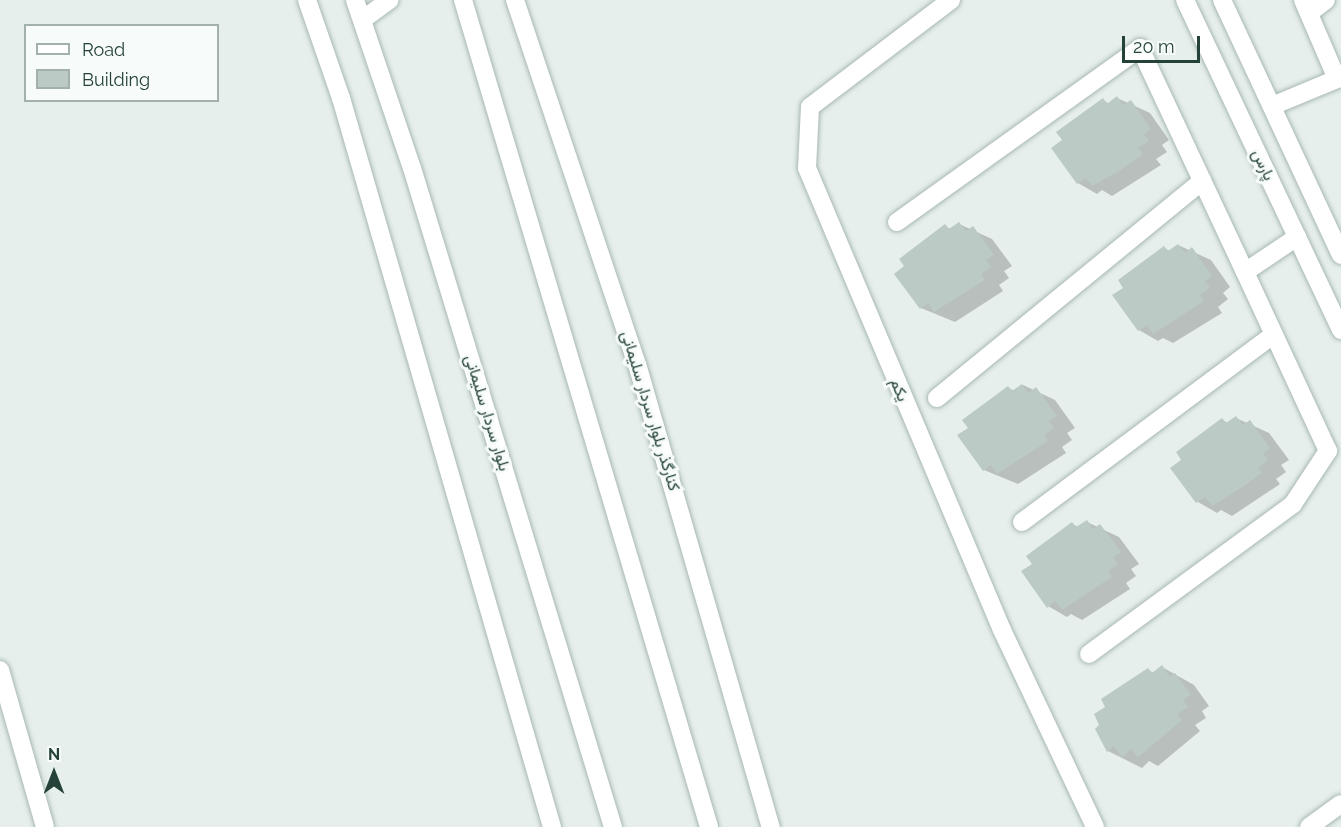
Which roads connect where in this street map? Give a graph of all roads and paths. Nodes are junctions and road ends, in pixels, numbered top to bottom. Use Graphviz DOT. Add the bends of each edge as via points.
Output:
graph roads {
  1 [pos="307,0"];
  2 [pos="355,0"];
  3 [pos="390,0"];
  4 [pos="463,0"];
  5 [pos="514,0"];
  6 [pos="951,0"];
  7 [pos="1185,0"];
  8 [pos="1222,0"];
  9 [pos="1326,0"];
  10 [pos="1306,7"];
  11 [pos="362,20"];
  12 [pos="1339,84"];
  13 [pos="1272,106"];
  14 [pos="1202,181"];
  15 [pos="897,222"];
  16 [pos="1297,237"];
  17 [pos="1341,255"];
  18 [pos="1245,272"];
  19 [pos="1341,330"];
  20 [pos="1274,334"];
  21 [pos="937,398"];
  22 [pos="1022,522"];
  23 [pos="1089,654"];
  24 [pos="0,670"];
  25 [pos="1341,804"];
  26 [pos="45,827"];
  27 [pos="552,827"];
  28 [pos="613,827"];
  29 [pos="709,827"];
  30 [pos="771,827"];
  31 [pos="1095,827"];
  32 [pos="1309,827"];
  1 -- 27 [label="street" via="341,98"];
  2 -- 11 [label="street, بلوار سردار سلیمانی"];
  3 -- 11 [label="street"];
  4 -- 29 [label="street"];
  5 -- 30 [label="street, کنارگذر بلوار سردار سلیمانی" via="637,364"];
  6 -- 31 [label="street, یکم" via="810,107 807,168 1002,630"];
  7 -- 16 [label="street, پارس"];
  8 -- 13 [label="street, پارس"];
  9 -- 10 [label="street"];
  10 -- 12 [label="street"];
  11 -- 28 [label="street, بلوار سردار سلیمانی" via="416,180"];
  12 -- 13 [label="street"];
  13 -- 17 [label="street, پارس"];
  14 -- 15 [label="street" via="1140,48"];
  14 -- 18 [label="street"];
  14 -- 21 [label="street"];
  16 -- 18 [label="street"];
  16 -- 19 [label="street, پارس"];
  18 -- 20 [label="street"];
  20 -- 22 [label="street"];
  20 -- 23 [label="street" via="1328,451 1293,504"];
  24 -- 26 [label="street"];
  25 -- 32 [label="street"];
}
